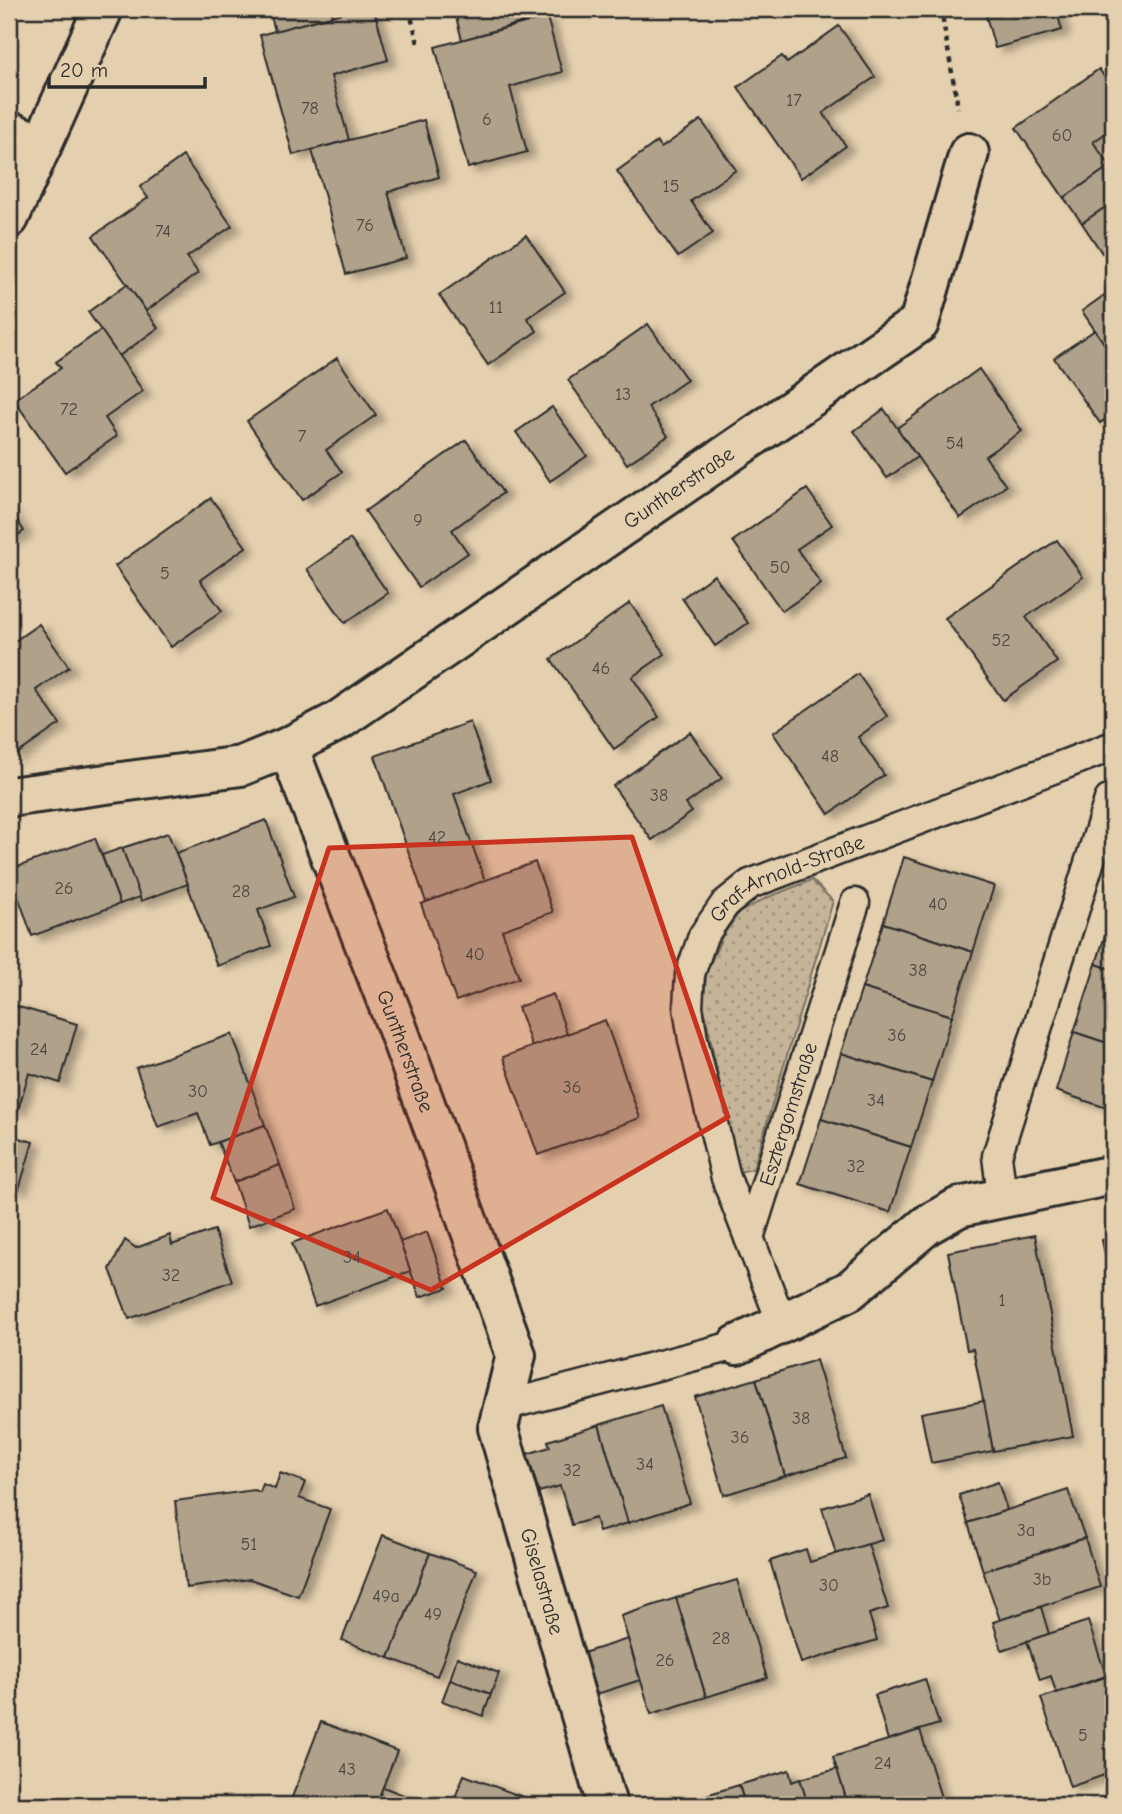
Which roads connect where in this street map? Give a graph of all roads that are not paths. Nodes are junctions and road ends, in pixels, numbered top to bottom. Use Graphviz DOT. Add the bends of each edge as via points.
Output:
graph roads {
  1 [pos="103,9"];
  2 [pos="26,138"];
  3 [pos="969,153"];
  4 [pos="9,218"];
  5 [pos="1113,746"];
  6 [pos="288,747"];
  7 [pos="9,797"];
  8 [pos="1109,800"];
  9 [pos="855,903"];
  10 [pos="1113,1175"];
  11 [pos="1002,1196"];
  12 [pos="749,1238"];
  13 [pos="783,1326"];
  14 [pos="737,1345"];
  15 [pos="516,1354"];
  16 [pos="503,1406"];
  17 [pos="607,1805"];
  1 -- 2 [label="street"];
  2 -- 4 [label="street"];
  3 -- 6 [label="street, Guntherstraße" via="919,323 338,721"];
  5 -- 12 [label="lane, Graf-Arnold-Straße" via="776,873 750,884 725,904 703,936 690,974 688,1007 726,1178"];
  6 -- 7 [label="street, Guntherstraße" via="241,766"];
  6 -- 15 [label="street, Guntherstraße" via="397,1027"];
  8 -- 11 [label="lane" via="998,1156"];
  9 -- 12 [label="lane, Esztergomstraße"];
  10 -- 11 [label="street"];
  11 -- 13 [label="street" via="959,1207 928,1225 849,1291"];
  12 -- 13 [label="lane"];
  13 -- 14 [label="street"];
  14 -- 16 [label="lane"];
  15 -- 16 [label="street, Giselastraße"];
  16 -- 17 [label="street, Giselastraße" via="498,1428"];
}
